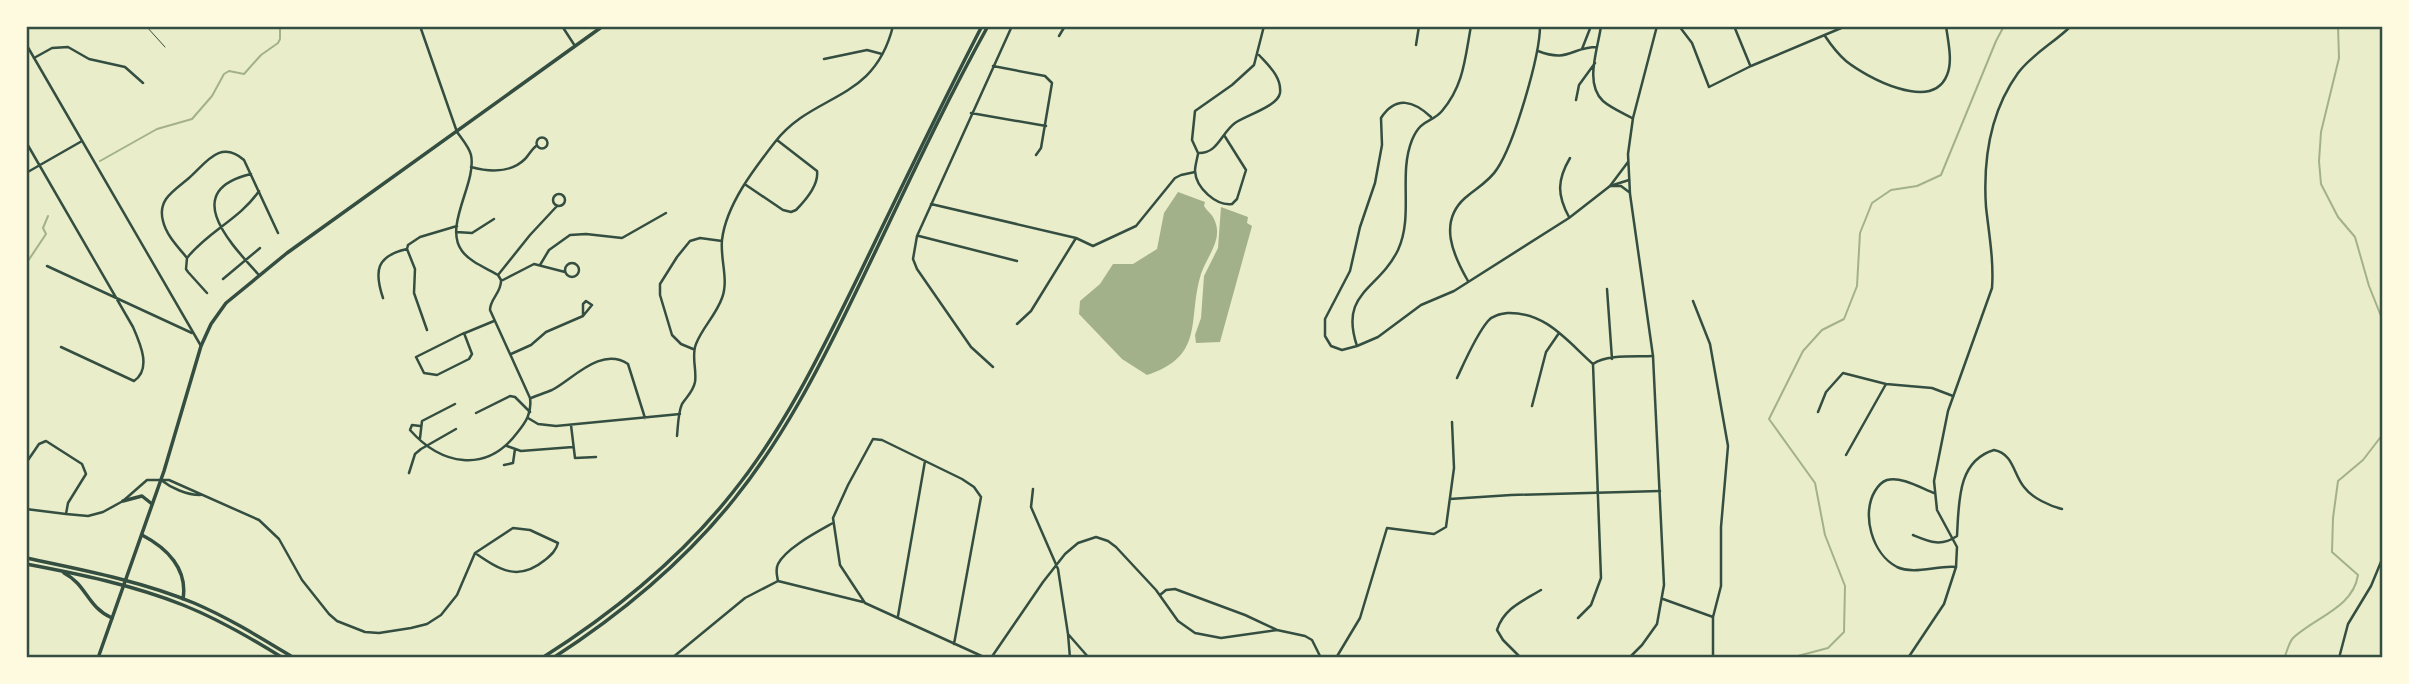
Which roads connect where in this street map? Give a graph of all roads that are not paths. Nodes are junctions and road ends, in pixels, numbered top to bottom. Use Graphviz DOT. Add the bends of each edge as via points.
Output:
graph roads {
  1 [pos="146,26"];
  2 [pos="420,26"];
  3 [pos="562,26"];
  4 [pos="603,26"];
  5 [pos="893,26"];
  6 [pos="982,26"];
  7 [pos="988,26"];
  8 [pos="1012,26"];
  9 [pos="1065,26"];
  10 [pos="1264,26"];
  11 [pos="1419,26"];
  12 [pos="1471,26"];
  13 [pos="1540,26"];
  14 [pos="1591,26"];
  15 [pos="1601,26"];
  16 [pos="1657,26"];
  17 [pos="1679,26"];
  18 [pos="1734,26"];
  19 [pos="1846,26"];
  20 [pos="1947,26"];
  21 [pos="2071,26"];
  22 [pos="1059,36"];
  23 [pos="1825,36"];
  24 [pos="26,44"];
  25 [pos="1416,44"];
  26 [pos="575,46"];
  27 [pos="165,47"];
  28 [pos="1597,47"];
  29 [pos="1582,50"];
  30 [pos="1538,51"];
  31 [pos="882,54"];
  32 [pos="1259,55"];
  33 [pos="34,58"];
  34 [pos="824,59"];
  35 [pos="1595,63"];
  36 [pos="993,66"];
  37 [pos="1751,66"];
  38 [pos="143,83"];
  39 [pos="1576,100"];
  40 [pos="971,113"];
  41 [pos="1431,117"];
  42 [pos="1633,118"];
  43 [pos="2383,125"];
  44 [pos="1046,126"];
  45 [pos="457,132"];
  46 [pos="1224,135"];
  47 [pos="777,140"];
  48 [pos="82,141"];
  49 [pos="26,142"];
  50 [pos="536,146"];
  51 [pos="1198,153"];
  52 [pos="1036,155"];
  53 [pos="1570,158"];
  54 [pos="1629,162"];
  55 [pos="40,165"];
  56 [pos="471,167"];
  57 [pos="2383,167"];
  58 [pos="26,173"];
  59 [pos="1195,173"];
  60 [pos="251,174"];
  61 [pos="1629,180"];
  62 [pos="746,185"];
  63 [pos="1610,186"];
  64 [pos="259,191"];
  65 [pos="1630,194"];
  66 [pos="931,204"];
  67 [pos="557,205"];
  68 [pos="666,213"];
  69 [pos="1569,218"];
  70 [pos="494,219"];
  71 [pos="457,226"];
  72 [pos="220,228"];
  73 [pos="456,232"];
  74 [pos="278,233"];
  75 [pos="917,236"];
  76 [pos="1076,238"];
  77 [pos="722,240"];
  78 [pos="260,248"];
  79 [pos="407,249"];
  80 [pos="187,258"];
  81 [pos="245,260"];
  82 [pos="1017,261"];
  83 [pos="541,265"];
  84 [pos="47,266"];
  85 [pos="565,272"];
  86 [pos="258,274"];
  87 [pos="498,275"];
  88 [pos="222,279"];
  89 [pos="501,281"];
  90 [pos="1468,281"];
  91 [pos="1607,289"];
  92 [pos="207,293"];
  93 [pos="383,298"];
  94 [pos="117,299"];
  95 [pos="1693,301"];
  96 [pos="583,316"];
  97 [pos="494,320"];
  98 [pos="1017,324"];
  99 [pos="427,330"];
  100 [pos="1559,332"];
  101 [pos="191,333"];
  102 [pos="464,333"];
  103 [pos="201,346"];
  104 [pos="1357,346"];
  105 [pos="61,347"];
  106 [pos="694,350"];
  107 [pos="511,354"];
  108 [pos="1653,356"];
  109 [pos="1612,359"];
  110 [pos="1593,364"];
  111 [pos="993,367"];
  112 [pos="1457,378"];
  113 [pos="1886,384"];
  114 [pos="1953,396"];
  115 [pos="530,398"];
  116 [pos="455,404"];
  117 [pos="1532,405"];
  118 [pos="530,412"];
  119 [pos="1818,412"];
  120 [pos="476,413"];
  121 [pos="680,414"];
  122 [pos="528,418"];
  123 [pos="645,418"];
  124 [pos="1452,422"];
  125 [pos="571,425"];
  126 [pos="420,426"];
  127 [pos="456,429"];
  128 [pos="677,436"];
  129 [pos="420,438"];
  130 [pos="427,446"];
  131 [pos="507,446"];
  132 [pos="573,447"];
  133 [pos="515,449"];
  134 [pos="1846,455"];
  135 [pos="596,457"];
  136 [pos="925,461"];
  137 [pos="26,463"];
  138 [pos="504,465"];
  139 [pos="409,473"];
  140 [pos="161,480"];
  141 [pos="1033,489"];
  142 [pos="1660,491"];
  143 [pos="1934,492"];
  144 [pos="1599,494"];
  145 [pos="1450,499"];
  146 [pos="123,501"];
  147 [pos="152,504"];
  148 [pos="26,509"];
  149 [pos="2062,509"];
  150 [pos="66,514"];
  151 [pos="833,523"];
  152 [pos="142,535"];
  153 [pos="1913,535"];
  154 [pos="1953,539"];
  155 [pos="475,553"];
  156 [pos="2383,558"];
  157 [pos="26,561"];
  158 [pos="1056,565"];
  159 [pos="1956,568"];
  160 [pos="58,570"];
  161 [pos="86,576"];
  162 [pos="119,581"];
  163 [pos="778,581"];
  164 [pos="130,584"];
  165 [pos="1541,590"];
  166 [pos="85,592"];
  167 [pos="1160,595"];
  168 [pos="183,599"];
  169 [pos="1663,599"];
  170 [pos="865,603"];
  171 [pos="898,617"];
  172 [pos="1713,617"];
  173 [pos="112,618"];
  174 [pos="1578,618"];
  175 [pos="1277,630"];
  176 [pos="1069,634"];
  177 [pos="954,644"];
  178 [pos="98,658"];
  179 [pos="283,658"];
  180 [pos="294,658"];
  181 [pos="542,658"];
  182 [pos="553,658"];
  183 [pos="672,658"];
  184 [pos="986,658"];
  185 [pos="991,658"];
  186 [pos="1070,658"];
  187 [pos="1089,658"];
  188 [pos="1321,658"];
  189 [pos="1336,658"];
  190 [pos="1521,658"];
  191 [pos="1629,658"];
  192 [pos="1713,658"];
  193 [pos="1908,658"];
  194 [pos="2339,658"];
  1 -- 27 [label="lane"];
  2 -- 45 [label="street"];
  3 -- 26 [label="street"];
  4 -- 26 [label="main road"];
  5 -- 31 [label="street"];
  6 -- 181 [label="main road" via="815,362 750,470 660,568 599,619"];
  7 -- 182 [label="main road" via="828,349 765,457 722,514 681,557"];
  8 -- 36 [label="street"];
  9 -- 22 [label="street"];
  10 -- 32 [label="street"];
  11 -- 25 [label="street"];
  12 -- 41 [label="street" via="1458,89 1441,112"];
  13 -- 30 [label="street"];
  14 -- 29 [label="street"];
  15 -- 28 [label="street"];
  16 -- 42 [label="street"];
  17 -- 37 [label="street" via="1692,43 1709,87"];
  18 -- 37 [label="street"];
  19 -- 23 [label="street"];
  20 -- 23 [label="street" via="1948,74 1933,90 1917,93 1858,69"];
  21 -- 114 [label="street" via="2025,65 1995,117 1988,150 1986,204 1992,288"];
  23 -- 37 [label="street"];
  24 -- 33 [label="street"];
  26 -- 45 [label="main road"];
  28 -- 29 [label="street"];
  28 -- 35 [label="street"];
  29 -- 30 [label="street" via="1564,56"];
  30 -- 90 [label="street" via="1499,168 1462,200 1452,222 1450,241"];
  31 -- 34 [label="street" via="867,50"];
  31 -- 47 [label="street" via="857,85 797,121"];
  32 -- 46 [label="street" via="1278,80 1278,98"];
  32 -- 51 [label="street" via="1247,72 1195,111 1192,139"];
  33 -- 38 [label="street" via="52,48 68,47 89,59 125,67"];
  33 -- 48 [label="street"];
  35 -- 39 [label="street"];
  35 -- 42 [label="street" via="1594,83 1601,99"];
  36 -- 40 [label="street"];
  36 -- 44 [label="street" via="1049,79 1052,88"];
  40 -- 44 [label="street"];
  40 -- 66 [label="street"];
  41 -- 104 [label="street" via="1410,145 1406,223 1398,250 1352,310"];
  41 -- 104 [label="street" via="1409,102 1391,106 1381,118 1380,166 1350,271 1325,320 1329,343 1342,350"];
  42 -- 54 [label="street"];
  43 -- 57 [label="street"];
  44 -- 52 [label="street"];
  45 -- 56 [label="street" via="471,154"];
  45 -- 86 [label="main road"];
  46 -- 51 [label="street" via="1210,150"];
  46 -- 59 [label="street" via="1247,170 1237,199 1228,205 1213,200"];
  47 -- 62 [label="street"];
  47 -- 62 [label="street" via="817,171 817,182 804,201 796,210 785,211"];
  48 -- 55 [label="street"];
  48 -- 101 [label="street"];
  49 -- 55 [label="street"];
  50 -- 56 [label="street" via="512,168"];
  51 -- 59 [label="street"];
  53 -- 69 [label="street" via="1559,192"];
  54 -- 61 [label="street"];
  54 -- 63 [label="street"];
  55 -- 58 [label="street"];
  55 -- 94 [label="street"];
  56 -- 71 [label="street"];
  59 -- 76 [label="street" via="1175,178 1136,226 1093,246"];
  60 -- 64 [label="street"];
  60 -- 72 [label="street" via="228,182 218,193 215,205"];
  60 -- 80 [label="street" via="237,154 219,153 169,192 162,220"];
  61 -- 63 [label="street"];
  61 -- 65 [label="street"];
  62 -- 77 [label="street" via="727,218"];
  63 -- 65 [label="street" via="1621,186"];
  63 -- 69 [label="street"];
  64 -- 72 [label="street"];
  64 -- 74 [label="street"];
  65 -- 108 [label="street"];
  66 -- 75 [label="street"];
  66 -- 76 [label="street"];
  67 -- 87 [label="street"];
  68 -- 83 [label="street" via="622,238 570,235 549,250"];
  69 -- 90 [label="street"];
  70 -- 73 [label="street" via="472,233"];
  71 -- 73 [label="street"];
  71 -- 79 [label="street" via="420,237"];
  72 -- 80 [label="street"];
  72 -- 81 [label="street"];
  73 -- 87 [label="street" via="466,255"];
  75 -- 82 [label="street"];
  75 -- 111 [label="street" via="916,269 971,347"];
  76 -- 98 [label="street" via="1031,311"];
  77 -- 106 [label="street" via="724,295"];
  77 -- 106 [label="street" via="690,241 660,284 673,335"];
  78 -- 81 [label="street"];
  79 -- 93 [label="street" via="388,256 379,267"];
  79 -- 99 [label="street" via="415,269 414,293"];
  80 -- 92 [label="street" via="186,269"];
  81 -- 86 [label="street"];
  81 -- 88 [label="street"];
  83 -- 85 [label="street"];
  83 -- 89 [label="street" via="516,271"];
  84 -- 94 [label="street"];
  86 -- 103 [label="main road" via="226,303"];
  87 -- 89 [label="street"];
  89 -- 97 [label="street" via="490,306"];
  90 -- 104 [label="street"];
  91 -- 109 [label="street"];
  94 -- 101 [label="street"];
  94 -- 105 [label="street" via="142,352 136,381"];
  95 -- 172 [label="street" via="1710,344 1728,446 1720,586"];
  96 -- 107 [label="street"];
  97 -- 102 [label="street"];
  97 -- 107 [label="street"];
  100 -- 110 [label="street"];
  100 -- 112 [label="street" via="1533,315 1497,315 1488,321"];
  100 -- 117 [label="street" via="1546,352"];
  101 -- 103 [label="street"];
  102 -- 102 [label="street" via="416,357 424,373 437,375 469,359 472,354"];
  103 -- 140 [label="main road"];
  106 -- 121 [label="street" via="695,382"];
  107 -- 115 [label="street"];
  108 -- 109 [label="street"];
  108 -- 142 [label="street"];
  109 -- 110 [label="street"];
  110 -- 144 [label="street"];
  113 -- 114 [label="street" via="1932,388"];
  113 -- 119 [label="street" via="1843,373 1826,393"];
  113 -- 134 [label="street"];
  114 -- 143 [label="street"];
  115 -- 118 [label="street"];
  115 -- 123 [label="street" via="554,389 591,364 619,360 628,364"];
  116 -- 126 [label="street"];
  118 -- 120 [label="street" via="510,396"];
  118 -- 122 [label="street"];
  121 -- 123 [label="street"];
  121 -- 128 [label="street"];
  122 -- 125 [label="street" via="545,425"];
  122 -- 131 [label="street"];
  123 -- 125 [label="street"];
  124 -- 145 [label="street" via="1455,450"];
  125 -- 132 [label="street"];
  126 -- 129 [label="street"];
  126 -- 129 [label="street" via="409,427"];
  127 -- 130 [label="street"];
  129 -- 130 [label="street"];
  130 -- 131 [label="street" via="443,456 476,459 490,457"];
  130 -- 139 [label="street" via="415,454"];
  131 -- 133 [label="street"];
  132 -- 133 [label="street"];
  132 -- 135 [label="street" via="577,460"];
  133 -- 138 [label="street" via="513,463"];
  136 -- 151 [label="street" via="882,440 871,441"];
  136 -- 171 [label="street"];
  136 -- 177 [label="street" via="974,487 981,497"];
  137 -- 150 [label="street" via="46,441 82,464 86,474"];
  140 -- 146 [label="street" via="143,482"];
  140 -- 147 [label="main road"];
  140 -- 155 [label="street" via="259,520 279,539 306,587 329,614 365,632 411,628 441,615 457,595"];
  141 -- 158 [label="street" via="1031,507"];
  142 -- 144 [label="street"];
  142 -- 169 [label="street"];
  143 -- 154 [label="street" via="1939,517"];
  143 -- 159 [label="street" via="1898,480 1881,483 1868,512 1874,538 1883,555 1898,568"];
  144 -- 145 [label="street"];
  144 -- 174 [label="street" via="1601,578 1591,605"];
  145 -- 189 [label="street" via="1447,523 1439,532 1388,528 1360,618"];
  146 -- 147 [label="main road" via="142,496"];
  146 -- 150 [label="street" via="95,515"];
  147 -- 152 [label="main road"];
  148 -- 150 [label="street"];
  149 -- 154 [label="street" via="2025,489 2007,456 1994,450 1979,456 1968,468"];
  151 -- 163 [label="street" via="782,558 776,569"];
  151 -- 170 [label="street" via="840,565"];
  152 -- 168 [label="main road" via="175,562 184,582"];
  152 -- 173 [label="main road"];
  153 -- 154 [label="street" via="1933,544"];
  154 -- 159 [label="street" via="1958,549"];
  155 -- 155 [label="street" via="508,572 519,573 533,569 558,543 513,528"];
  156 -- 194 [label="street" via="2348,624"];
  157 -- 160 [label="main road"];
  157 -- 162 [label="main road"];
  158 -- 167 [label="street" via="1078,543 1103,538"];
  158 -- 176 [label="street"];
  158 -- 185 [label="street"];
  159 -- 193 [label="street" via="1944,604"];
  160 -- 161 [label="main road"];
  160 -- 166 [label="main road" via="76,580"];
  161 -- 162 [label="main road"];
  161 -- 166 [label="main road"];
  162 -- 164 [label="main road"];
  163 -- 170 [label="street"];
  163 -- 183 [label="street" via="745,598"];
  164 -- 168 [label="main road"];
  164 -- 179 [label="main road" via="216,619"];
  165 -- 190 [label="street" via="1510,608 1497,629"];
  166 -- 173 [label="main road" via="95,608"];
  167 -- 175 [label="street" via="1175,589"];
  167 -- 175 [label="street" via="1178,621 1203,636"];
  168 -- 180 [label="main road"];
  169 -- 172 [label="street"];
  169 -- 191 [label="street" via="1653,631"];
  170 -- 171 [label="street"];
  171 -- 177 [label="street"];
  172 -- 192 [label="street"];
  173 -- 178 [label="main road"];
  175 -- 188 [label="street" via="1312,640"];
  176 -- 186 [label="street"];
  176 -- 187 [label="street"];
  177 -- 184 [label="street"];
}
